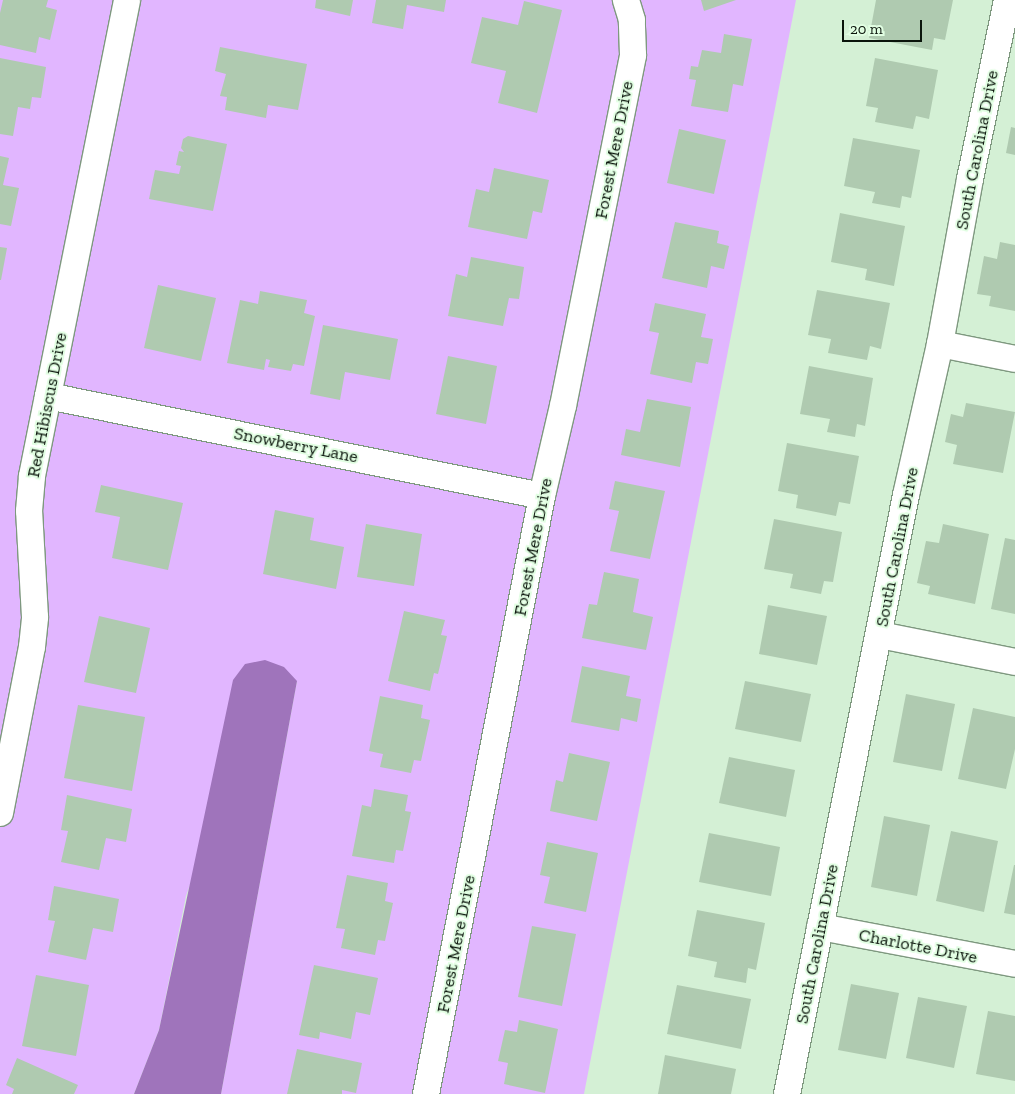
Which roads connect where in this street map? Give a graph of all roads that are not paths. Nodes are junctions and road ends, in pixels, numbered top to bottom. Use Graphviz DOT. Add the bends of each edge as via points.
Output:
graph roads {
  1 [pos="127,0"];
  2 [pos="626,0"];
  3 [pos="1007,0"];
  4 [pos="1006,54"];
  5 [pos="940,344"];
  6 [pos="1015,359"];
  7 [pos="48,396"];
  8 [pos="542,496"];
  9 [pos="880,635"];
  10 [pos="1015,662"];
  11 [pos="0,813"];
  12 [pos="820,927"];
  13 [pos="1015,964"];
  14 [pos="426,1094"];
  15 [pos="786,1094"];
  1 -- 7 [label="street, Red Hibiscus Drive"];
  2 -- 8 [label="street, Forest Mere Drive" via="632,20 634,55"];
  3 -- 4 [label="street, South Carolina Drive"];
  4 -- 5 [label="street, South Carolina Drive" via="970,179"];
  5 -- 6 [label="street"];
  5 -- 9 [label="street, South Carolina Drive" via="906,495"];
  7 -- 8 [label="street, Snowberry Lane"];
  7 -- 11 [label="street, Red Hibiscus Drive" via="32,476 29,511 35,617 32,647"];
  8 -- 14 [label="street, Forest Mere Drive"];
  9 -- 10 [label="street"];
  9 -- 12 [label="street, South Carolina Drive"];
  12 -- 13 [label="street, Charlotte Drive"];
  12 -- 15 [label="street, South Carolina Drive"];
}
